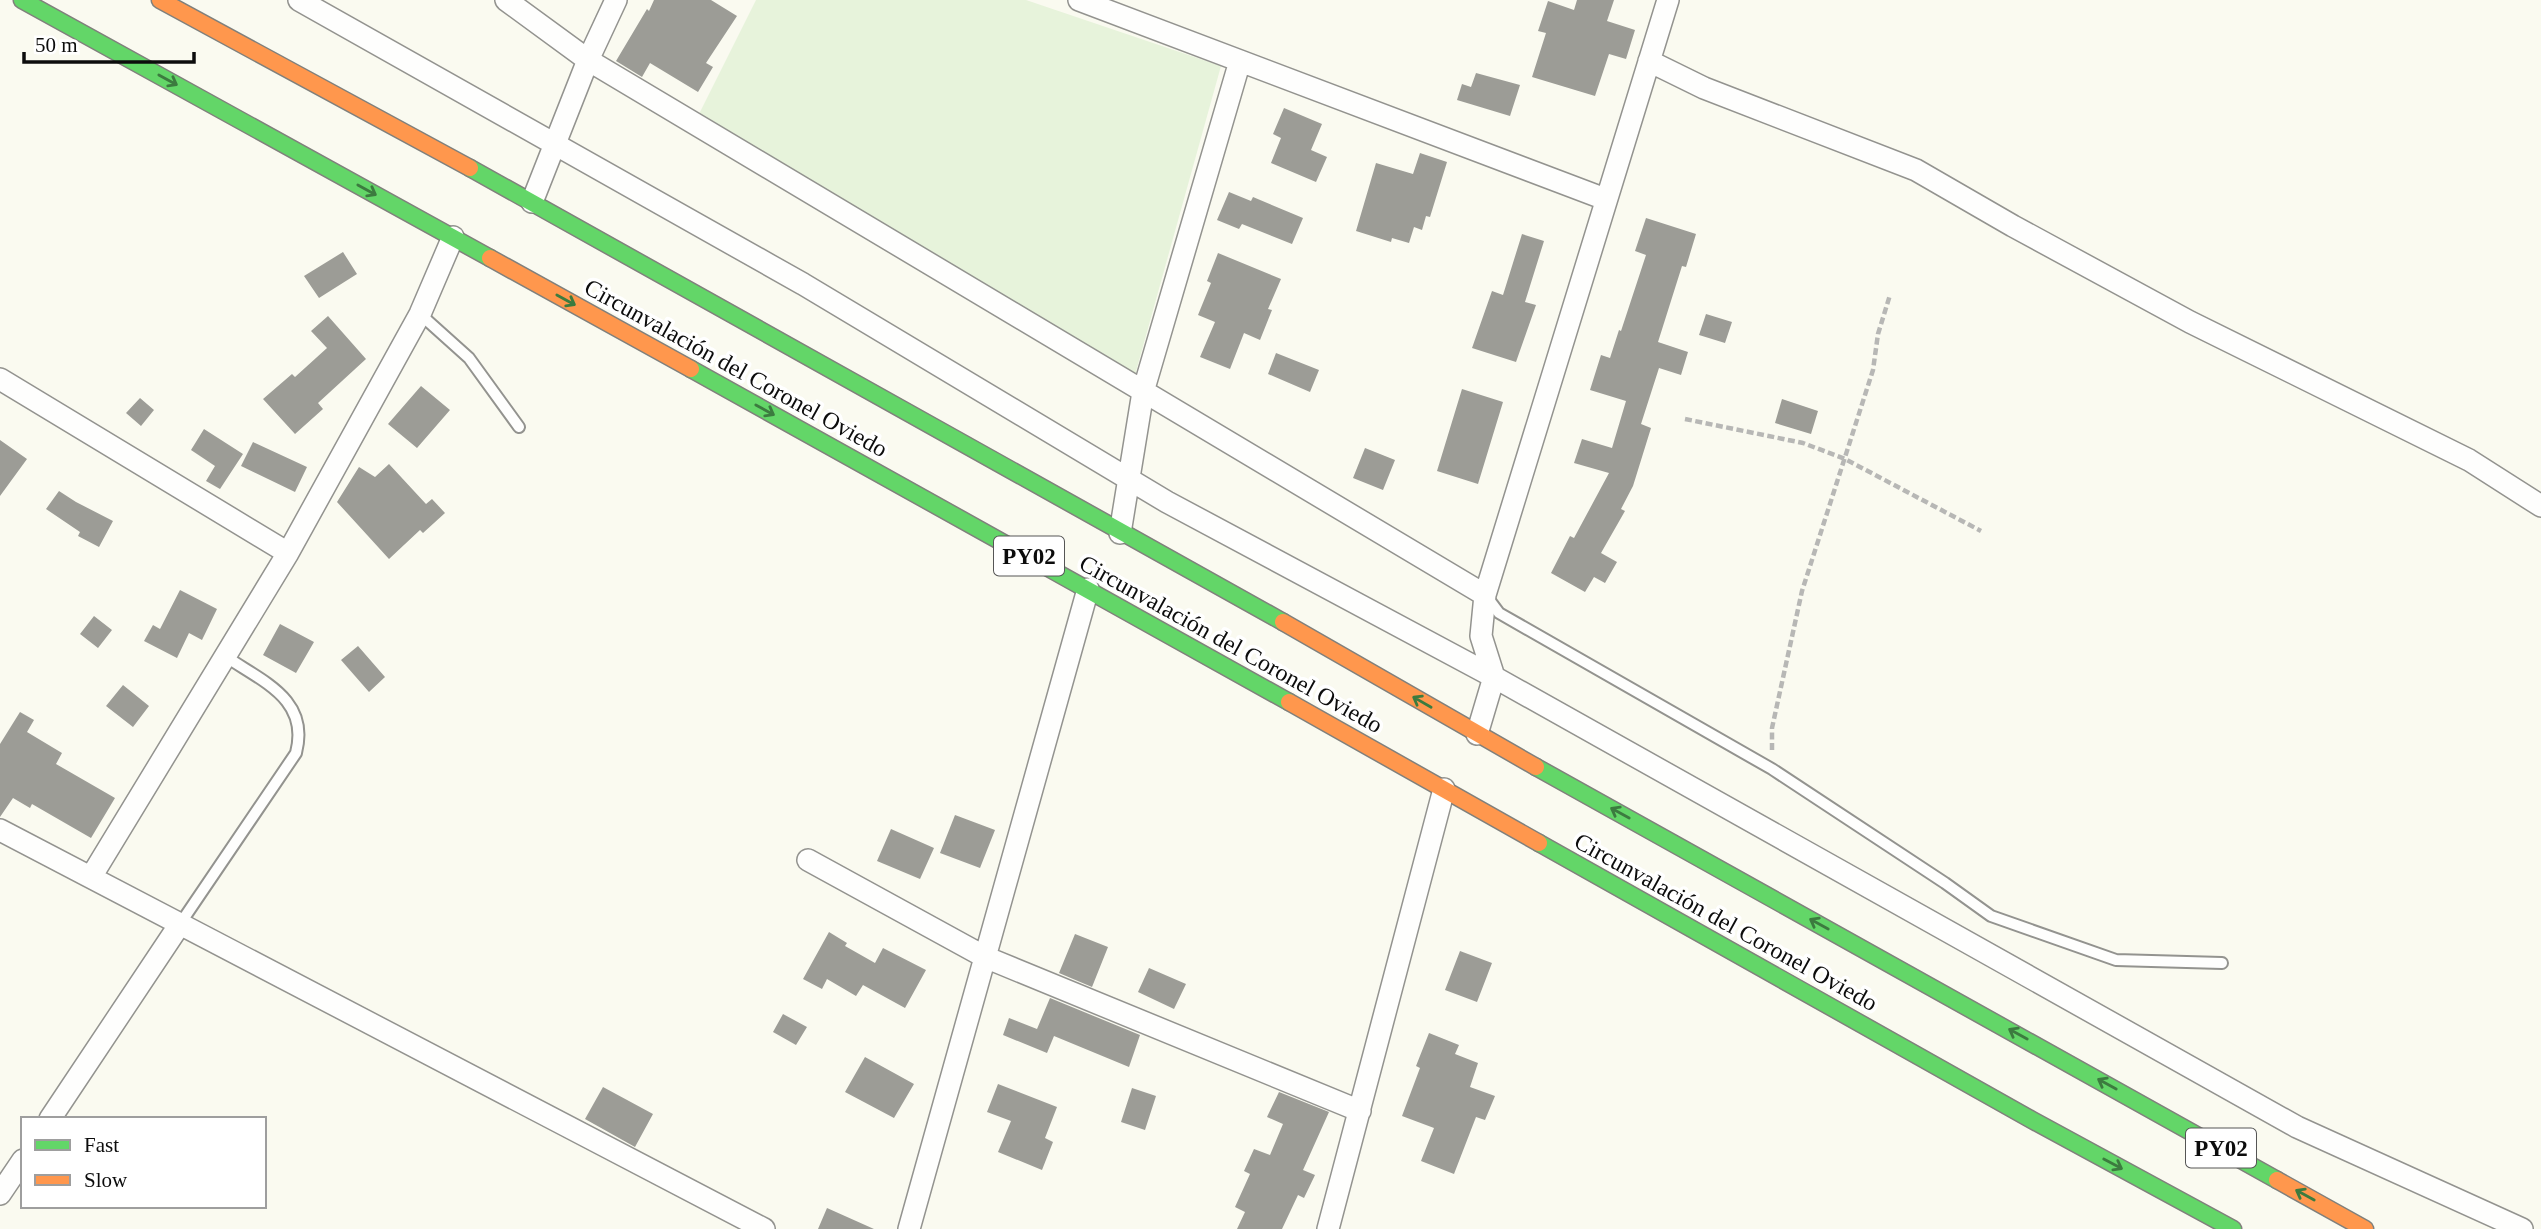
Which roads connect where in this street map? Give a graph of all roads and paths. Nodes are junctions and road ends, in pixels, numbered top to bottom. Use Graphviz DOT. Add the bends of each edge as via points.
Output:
graph roads {
  1 [pos="22,0"];
  2 [pos="160,0"];
  3 [pos="299,0"];
  4 [pos="506,0"];
  5 [pos="616,0"];
  6 [pos="1079,0"];
  7 [pos="1668,0"];
  8 [pos="588,60"];
  9 [pos="1240,61"];
  10 [pos="1649,61"];
  11 [pos="555,145"];
  12 [pos="1605,199"];
  13 [pos="533,202"];
  14 [pos="453,237"];
  15 [pos="1890,295"];
  16 [pos="420,314"];
  17 [pos="0,379"];
  18 [pos="1143,392"];
  19 [pos="1685,419"];
  20 [pos="519,427"];
  21 [pos="1845,459"];
  22 [pos="1129,477"];
  23 [pos="2541,506"];
  24 [pos="1981,531"];
  25 [pos="1120,533"];
  26 [pos="288,553"];
  27 [pos="1088,589"];
  28 [pos="1485,595"];
  29 [pos="225,656"];
  30 [pos="1494,677"];
  31 [pos="1477,734"];
  32 [pos="1772,769"];
  33 [pos="1444,789"];
  34 [pos="0,830"];
  35 [pos="808,860"];
  36 [pos="91,877"];
  37 [pos="180,924"];
  38 [pos="985,957"];
  39 [pos="2222,963"];
  40 [pos="1360,1111"];
  41 [pos="51,1117"];
  42 [pos="21,1163"];
  43 [pos="0,1194"];
  44 [pos="764,1229"];
  45 [pos="909,1229"];
  46 [pos="1328,1229"];
  47 [pos="2233,1229"];
  48 [pos="2365,1229"];
  49 [pos="2522,1229"];
  1 -- 14 [label="highway, Circunvalación del Coronel Oviedo / PY02, one-way"];
  2 -- 13 [label="highway, Circunvalación del Coronel Oviedo / PY02"];
  3 -- 11 [label="street"];
  4 -- 8 [label="street"];
  5 -- 8 [label="street"];
  6 -- 9 [label="street"];
  7 -- 10 [label="street"];
  8 -- 11 [label="street"];
  8 -- 18 [label="street"];
  9 -- 12 [label="street"];
  9 -- 18 [label="street"];
  10 -- 12 [label="street"];
  10 -- 23 [label="street" via="1704,88 1916,170 2190,322 2469,460"];
  11 -- 13 [label="street"];
  11 -- 22 [label="street" via="803,284"];
  12 -- 28 [label="street"];
  13 -- 25 [label="highway, Circunvalación del Coronel Oviedo / PY02"];
  14 -- 16 [label="street"];
  14 -- 27 [label="highway, Circunvalación del Coronel Oviedo / PY02, one-way"];
  15 -- 21 [label="path"];
  16 -- 20 [label="lane" via="469,358"];
  16 -- 26 [label="street"];
  17 -- 26 [label="street"];
  18 -- 22 [label="street"];
  18 -- 28 [label="street"];
  19 -- 21 [label="path" via="1803,443"];
  21 -- 24 [label="path"];
  21 -- 32 [label="path" via="1802,591 1772,728"];
  22 -- 25 [label="street"];
  22 -- 30 [label="street" via="1167,502"];
  31 -- 25 [label="highway, Circunvalación del Coronel Oviedo / PY02, one-way"];
  26 -- 29 [label="street"];
  27 -- 33 [label="highway, Circunvalación del Coronel Oviedo / PY02"];
  27 -- 38 [label="street"];
  28 -- 30 [label="street" via="1481,636"];
  28 -- 32 [label="lane" via="1499,613"];
  29 -- 36 [label="street"];
  29 -- 37 [label="lane" via="286,698 298,718 300,736 296,754"];
  30 -- 31 [label="street"];
  30 -- 49 [label="street" via="2297,1127"];
  48 -- 31 [label="highway, Circunvalación del Coronel Oviedo / PY02, one-way"];
  32 -- 39 [label="lane" via="1990,916 2116,960"];
  33 -- 40 [label="street"];
  33 -- 47 [label="highway, Circunvalación del Coronel Oviedo / PY02, one-way"];
  34 -- 36 [label="street"];
  35 -- 38 [label="street"];
  36 -- 37 [label="street"];
  37 -- 41 [label="street"];
  37 -- 44 [label="street"];
  38 -- 40 [label="street"];
  38 -- 45 [label="street"];
  40 -- 46 [label="street"];
  42 -- 43 [label="street"];
}
